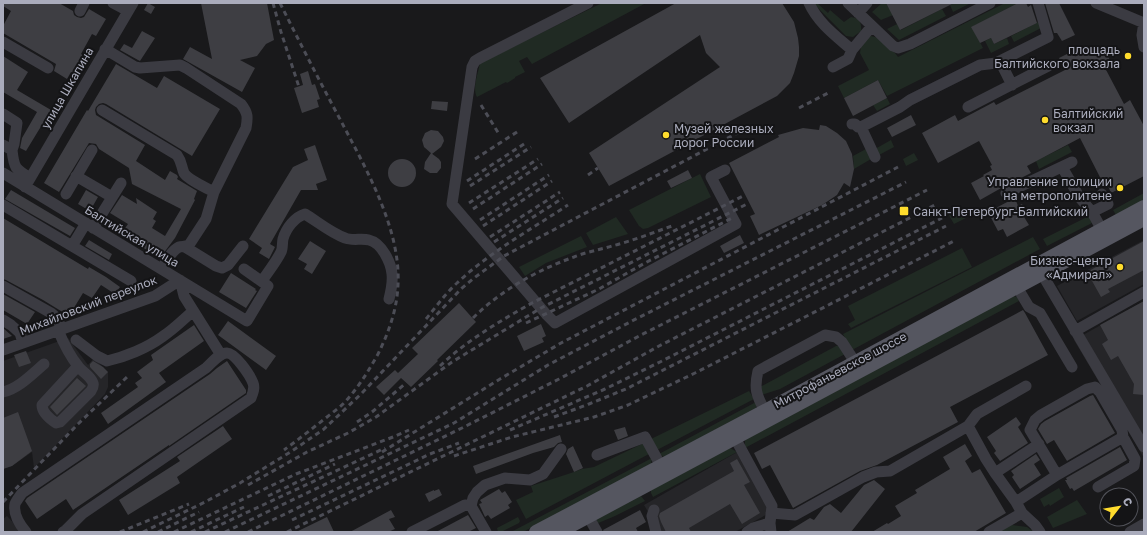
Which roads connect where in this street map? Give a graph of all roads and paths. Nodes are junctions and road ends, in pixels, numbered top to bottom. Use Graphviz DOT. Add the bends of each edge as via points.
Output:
graph roads {
  1 [pos="113,3"];
  2 [pos="588,3"];
  3 [pos="809,3"];
  4 [pos="848,3"];
  5 [pos="866,3"];
  6 [pos="990,3"];
  7 [pos="1038,3"];
  8 [pos="1096,3"];
  9 [pos="131,7"];
  10 [pos="858,13"];
  11 [pos="1144,22"];
  12 [pos="872,26"];
  13 [pos="3,42"];
  14 [pos="1144,47"];
  15 [pos="105,49"];
  16 [pos="852,50"];
  17 [pos="1000,61"];
  18 [pos="1048,66"];
  19 [pos="834,67"];
  20 [pos="48,68"];
  21 [pos="1012,84"];
  22 [pos="968,107"];
  23 [pos="102,110"];
  24 [pos="3,114"];
  25 [pos="7,148"];
  26 [pos="92,150"];
  27 [pos="875,157"];
  28 [pos="1072,162"];
  29 [pos="1062,166"];
  30 [pos="725,170"];
  31 [pos="4,175"];
  32 [pos="76,176"];
  33 [pos="28,183"];
  34 [pos="121,183"];
  35 [pos="214,192"];
  36 [pos="1006,193"];
  37 [pos="66,194"];
  38 [pos="1102,194"];
  39 [pos="112,197"];
  40 [pos="3,205"];
  41 [pos="1144,207"];
  42 [pos="1092,212"];
  43 [pos="1144,219"];
  44 [pos="89,226"];
  45 [pos="1102,230"];
  46 [pos="72,246"];
  47 [pos="243,246"];
  48 [pos="185,247"];
  49 [pos="162,269"];
  50 [pos="244,269"];
  51 [pos="1042,274"];
  52 [pos="180,280"];
  53 [pos="131,281"];
  54 [pos="262,281"];
  55 [pos="3,286"];
  56 [pos="1017,287"];
  57 [pos="1144,292"];
  58 [pos="389,299"];
  59 [pos="193,311"];
  60 [pos="3,320"];
  61 [pos="60,330"];
  62 [pos="1075,331"];
  63 [pos="76,340"];
  64 [pos="23,343"];
  65 [pos="3,350"];
  66 [pos="221,354"];
  67 [pos="855,362"];
  68 [pos="44,364"];
  69 [pos="78,366"];
  70 [pos="1072,367"];
  71 [pos="1026,386"];
  72 [pos="3,392"];
  73 [pos="765,410"];
  74 [pos="968,426"];
  75 [pos="1122,437"];
  76 [pos="735,438"];
  77 [pos="1039,444"];
  78 [pos="1144,447"];
  79 [pos="560,449"];
  80 [pos="597,455"];
  81 [pos="661,466"];
  82 [pos="995,473"];
  83 [pos="1057,475"];
  84 [pos="1098,487"];
  85 [pos="1016,502"];
  86 [pos="471,506"];
  87 [pos="654,510"];
  88 [pos="1022,513"];
  89 [pos="588,516"];
  90 [pos="771,523"];
  91 [pos="1144,524"];
  92 [pos="26,532"];
  93 [pos="62,532"];
  94 [pos="412,532"];
  95 [pos="486,532"];
  96 [pos="536,532"];
  97 [pos="559,532"];
  98 [pos="597,532"];
  99 [pos="656,532"];
  100 [pos="747,532"];
  101 [pos="989,532"];
  102 [pos="1040,532"];
  103 [pos="1130,532"];
  1 -- 9 [label="street"];
  2 -- 30 [label="street" via="480,58 473,64 452,204 555,323 736,224 711,176"];
  3 -- 16 [label="street" via="826,27"];
  4 -- 10 [label="street"];
  5 -- 10 [label="street"];
  6 -- 12 [label="street" via="898,48"];
  7 -- 17 [label="street" via="1048,37"];
  8 -- 11 [label="street"];
  9 -- 15 [label="street, улица Шкапина"];
  10 -- 12 [label="street"];
  11 -- 14 [label="street"];
  12 -- 16 [label="street"];
  13 -- 20 [label="street"];
  15 -- 33 [label="street, улица Шкапина"];
  15 -- 35 [label="street" via="135,67 180,65 241,104 247,112 246,128"];
  16 -- 19 [label="street" via="848,59"];
  17 -- 21 [label="street"];
  17 -- 27 [label="street" via="980,65 900,107 856,126"];
  18 -- 21 [label="street"];
  21 -- 22 [label="street"];
  23 -- 35 [label="street" via="177,156 188,177"];
  24 -- 25 [label="street" via="17,123 14,144"];
  25 -- 33 [label="street" via="13,165"];
  26 -- 32 [label="street"];
  28 -- 29 [label="street"];
  29 -- 36 [label="street"];
  29 -- 42 [label="street" via="1080,198"];
  31 -- 33 [label="street, Балтийская улица"];
  32 -- 37 [label="street"];
  32 -- 39 [label="street"];
  33 -- 44 [label="street, Балтийская улица"];
  34 -- 39 [label="street"];
  35 -- 48 [label="street" via="206,219"];
  38 -- 42 [label="street" via="1108,204"];
  39 -- 44 [label="street"];
  40 -- 46 [label="street"];
  41 -- 45 [label="main road, Митрофаньевское шоссе"];
  42 -- 45 [label="street"];
  43 -- 51 [label="main road, Митрофаньевское шоссе"];
  44 -- 46 [label="street"];
  44 -- 49 [label="street, Балтийская улица" via="151,258"];
  45 -- 67 [label="main road, Митрофаньевское шоссе"];
  46 -- 53 [label="street"];
  47 -- 48 [label="street" via="228,265 222,268"];
  48 -- 49 [label="street" via="174,251"];
  49 -- 52 [label="street, Балтийская улица"];
  50 -- 54 [label="street"];
  51 -- 56 [label="main road, Митрофаньевское шоссе"];
  51 -- 62 [label="street"];
  52 -- 54 [label="street, Балтийская улица" via="247,321 268,286"];
  52 -- 59 [label="street" via="184,296"];
  52 -- 61 [label="street, Михайловский переулок" via="155,296"];
  54 -- 58 [label="street" via="282,250 287,230 297,218 306,214 346,238 371,240 380,247 392,275"];
  55 -- 61 [label="street" via="51,313 58,320"];
  56 -- 70 [label="street" via="1029,307 1040,313"];
  56 -- 76 [label="main road, Митрофаньевское шоссе"];
  57 -- 62 [label="street"];
  59 -- 63 [label="street" via="162,338 112,360 107,361 97,356"];
  59 -- 66 [label="street"];
  60 -- 64 [label="street" via="20,333"];
  61 -- 64 [label="street, Михайловский переулок"];
  61 -- 69 [label="street" via="62,340"];
  62 -- 78 [label="street"];
  64 -- 65 [label="street, Михайловский переулок"];
  66 -- 92 [label="street" via="206,368 22,493 15,504 16,516"];
  66 -- 93 [label="street" via="227,353 239,361 253,383 251,398 82,514"];
  67 -- 73 [label="main road, Митрофаньевское шоссе"];
  67 -- 73 [label="street" via="836,336 825,335 758,371 755,388"];
  68 -- 72 [label="street" via="23,382"];
  69 -- 69 [label="street" via="92,380 94,388 56,423 44,412 42,405"];
  71 -- 74 [label="street" via="977,414"];
  73 -- 81 [label="main road, Митрофаньевское шоссе"];
  74 -- 82 [label="street"];
  74 -- 90 [label="street" via="890,471 876,472 863,477 795,515"];
  75 -- 77 [label="street" via="1122,430 1095,387 1086,389 1035,420 1030,430"];
  75 -- 83 [label="street"];
  75 -- 84 [label="street" via="1135,459 1134,466"];
  76 -- 89 [label="main road, Митрофаньевское шоссе"];
  76 -- 90 [label="street" via="772,506"];
  77 -- 82 [label="street"];
  77 -- 83 [label="street"];
  79 -- 86 [label="street" via="543,474 530,480 505,478 485,485 473,498"];
  80 -- 81 [label="street" via="645,437"];
  81 -- 96 [label="main road, Митрофаньевское шоссе"];
  82 -- 85 [label="street"];
  83 -- 85 [label="street"];
  85 -- 88 [label="street"];
  86 -- 94 [label="street" via="466,505"];
  86 -- 95 [label="street"];
  87 -- 99 [label="street" via="652,516"];
  88 -- 101 [label="street"];
  88 -- 102 [label="street"];
  89 -- 97 [label="main road, Митрофаньевское шоссе"];
  89 -- 98 [label="street"];
  90 -- 100 [label="street"];
  91 -- 103 [label="street"];
}
